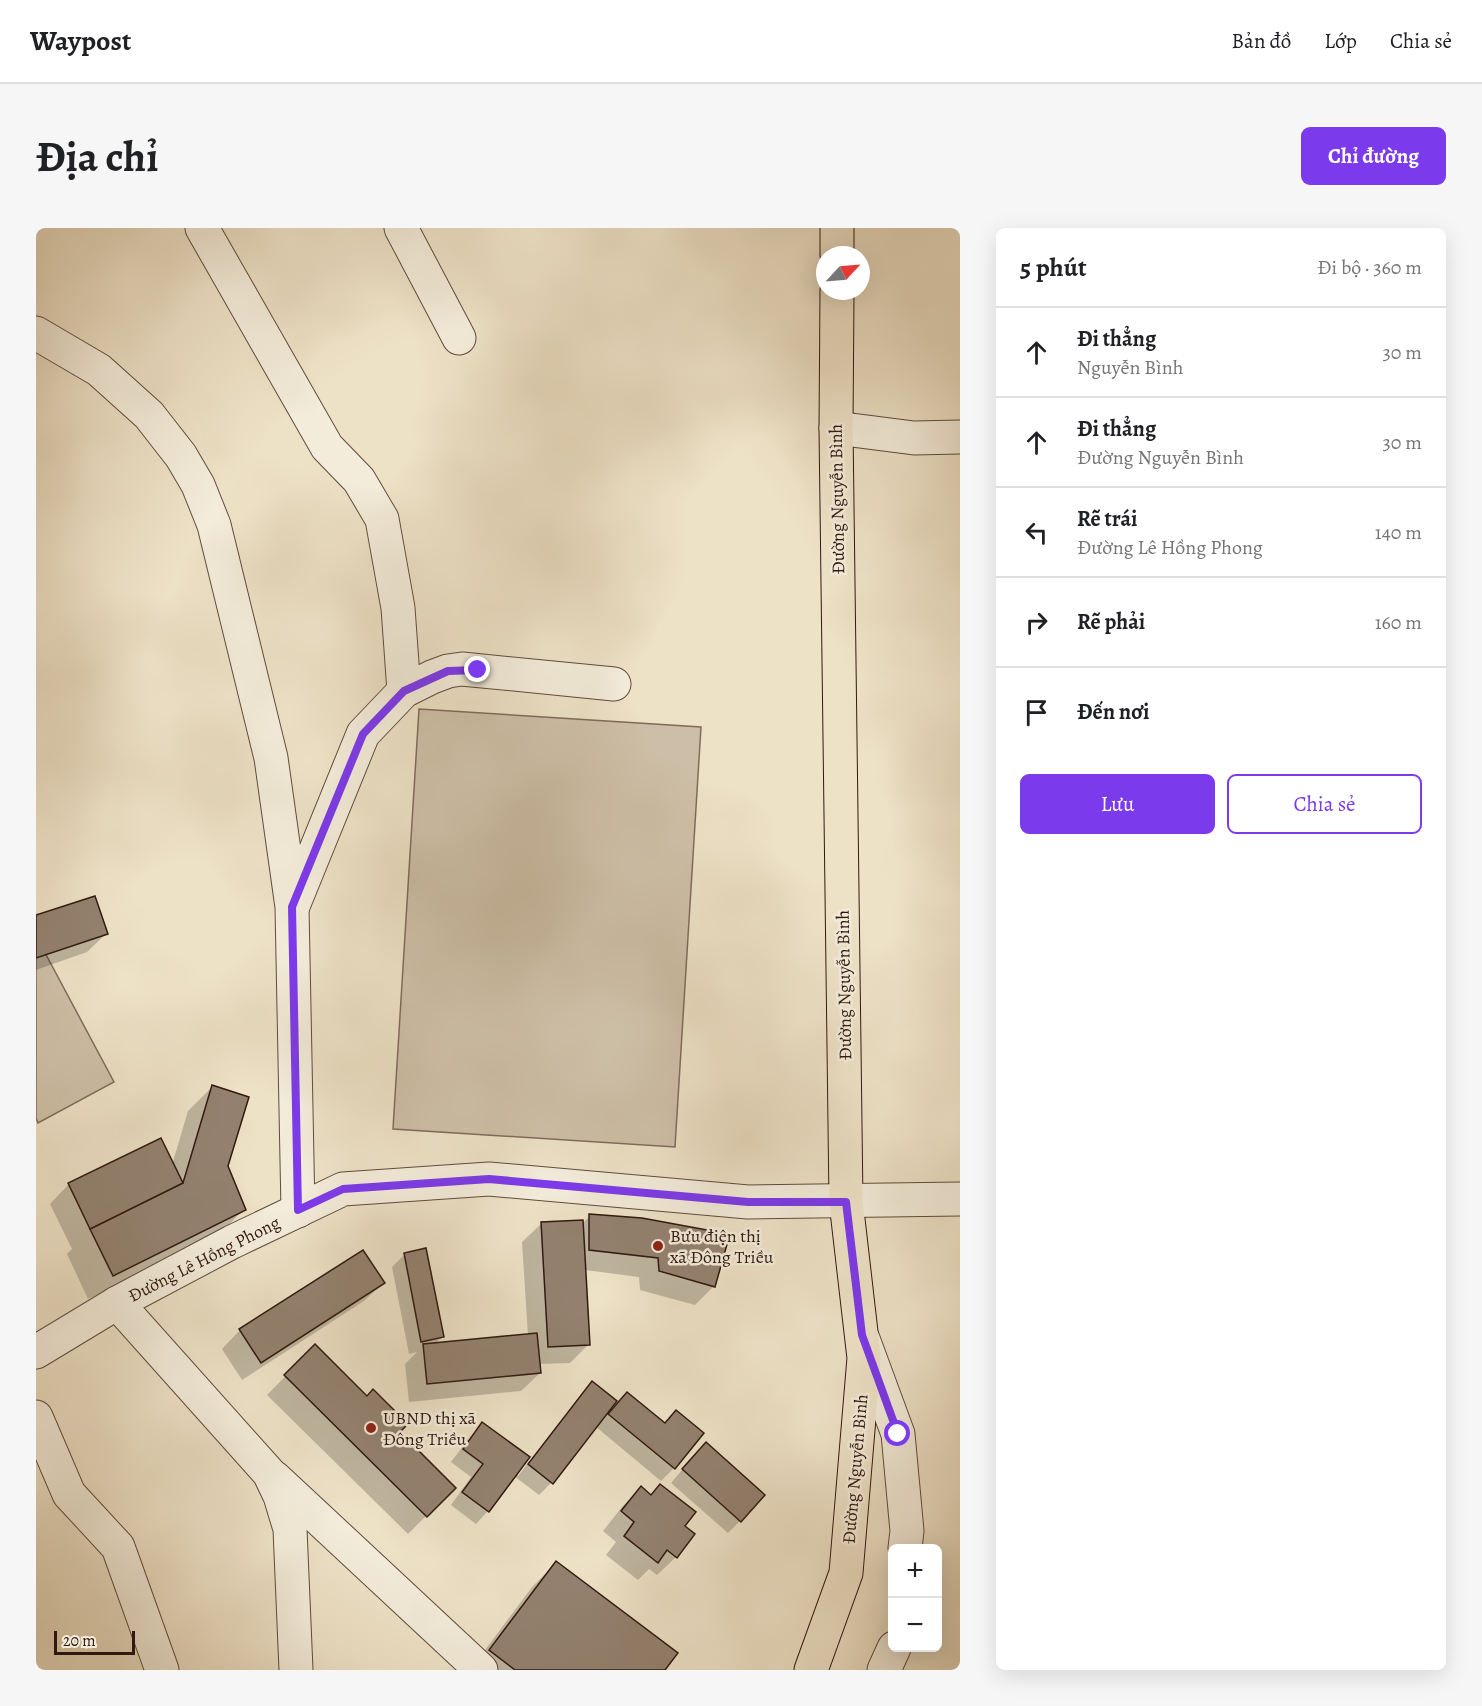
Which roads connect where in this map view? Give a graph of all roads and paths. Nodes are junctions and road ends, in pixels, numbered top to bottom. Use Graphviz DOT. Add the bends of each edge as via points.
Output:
graph roads {
  1 [pos="202,228"];
  2 [pos="401,228"];
  3 [pos="837,228"];
  4 [pos="837,246"];
  5 [pos="837,300"];
  6 [pos="36,333"];
  7 [pos="459,338"];
  8 [pos="836,428"];
  9 [pos="960,437"];
  10 [pos="614,684"];
  11 [pos="404,691"];
  12 [pos="292,907"];
  13 [pos="960,1199"];
  14 [pos="846,1202"];
  15 [pos="298,1210"];
  16 [pos="117,1303"];
  17 [pos="862,1335"];
  18 [pos="36,1352"];
  19 [pos="36,1417"];
  20 [pos="269,1473"];
  21 [pos="905,1544"];
  22 [pos="892,1652"];
  23 [pos="162,1670"];
  24 [pos="296,1670"];
  25 [pos="481,1670"];
  26 [pos="811,1670"];
  27 [pos="884,1670"];
  1 -- 11 [label="street" via="327,447 359,480 382,519 398,608"];
  2 -- 7 [label="street"];
  3 -- 4 [label="main road"];
  5 -- 8 [label="main road, Đường Nguyễn Bình"];
  6 -- 12 [label="street" via="99,369 124,390 181,456 198,485 214,525 271,758"];
  8 -- 9 [label="street" via="914,438"];
  8 -- 14 [label="main road, Đường Nguyễn Bình"];
  10 -- 11 [label="street" via="462,669 432,677"];
  11 -- 12 [label="street" via="363,734"];
  12 -- 15 [label="street"];
  13 -- 14 [label="street, Đường Lê Hồng Phong"];
  14 -- 15 [label="street, Đường Lê Hồng Phong" via="748,1202 489,1179 343,1189"];
  14 -- 17 [label="main road, Đường Nguyễn Bình"];
  15 -- 16 [label="street, Đường Lê Hồng Phong"];
  16 -- 18 [label="street, Đường Lê Hồng Phong"];
  16 -- 20 [label="street"];
  17 -- 21 [label="street" via="898,1434"];
  17 -- 26 [label="main road, Đường Nguyễn Bình" via="864,1358 846,1573"];
  19 -- 23 [label="street" via="69,1494 118,1547"];
  20 -- 24 [label="street" via="290,1529"];
  20 -- 25 [label="street"];
  22 -- 27 [label="street"];
}
